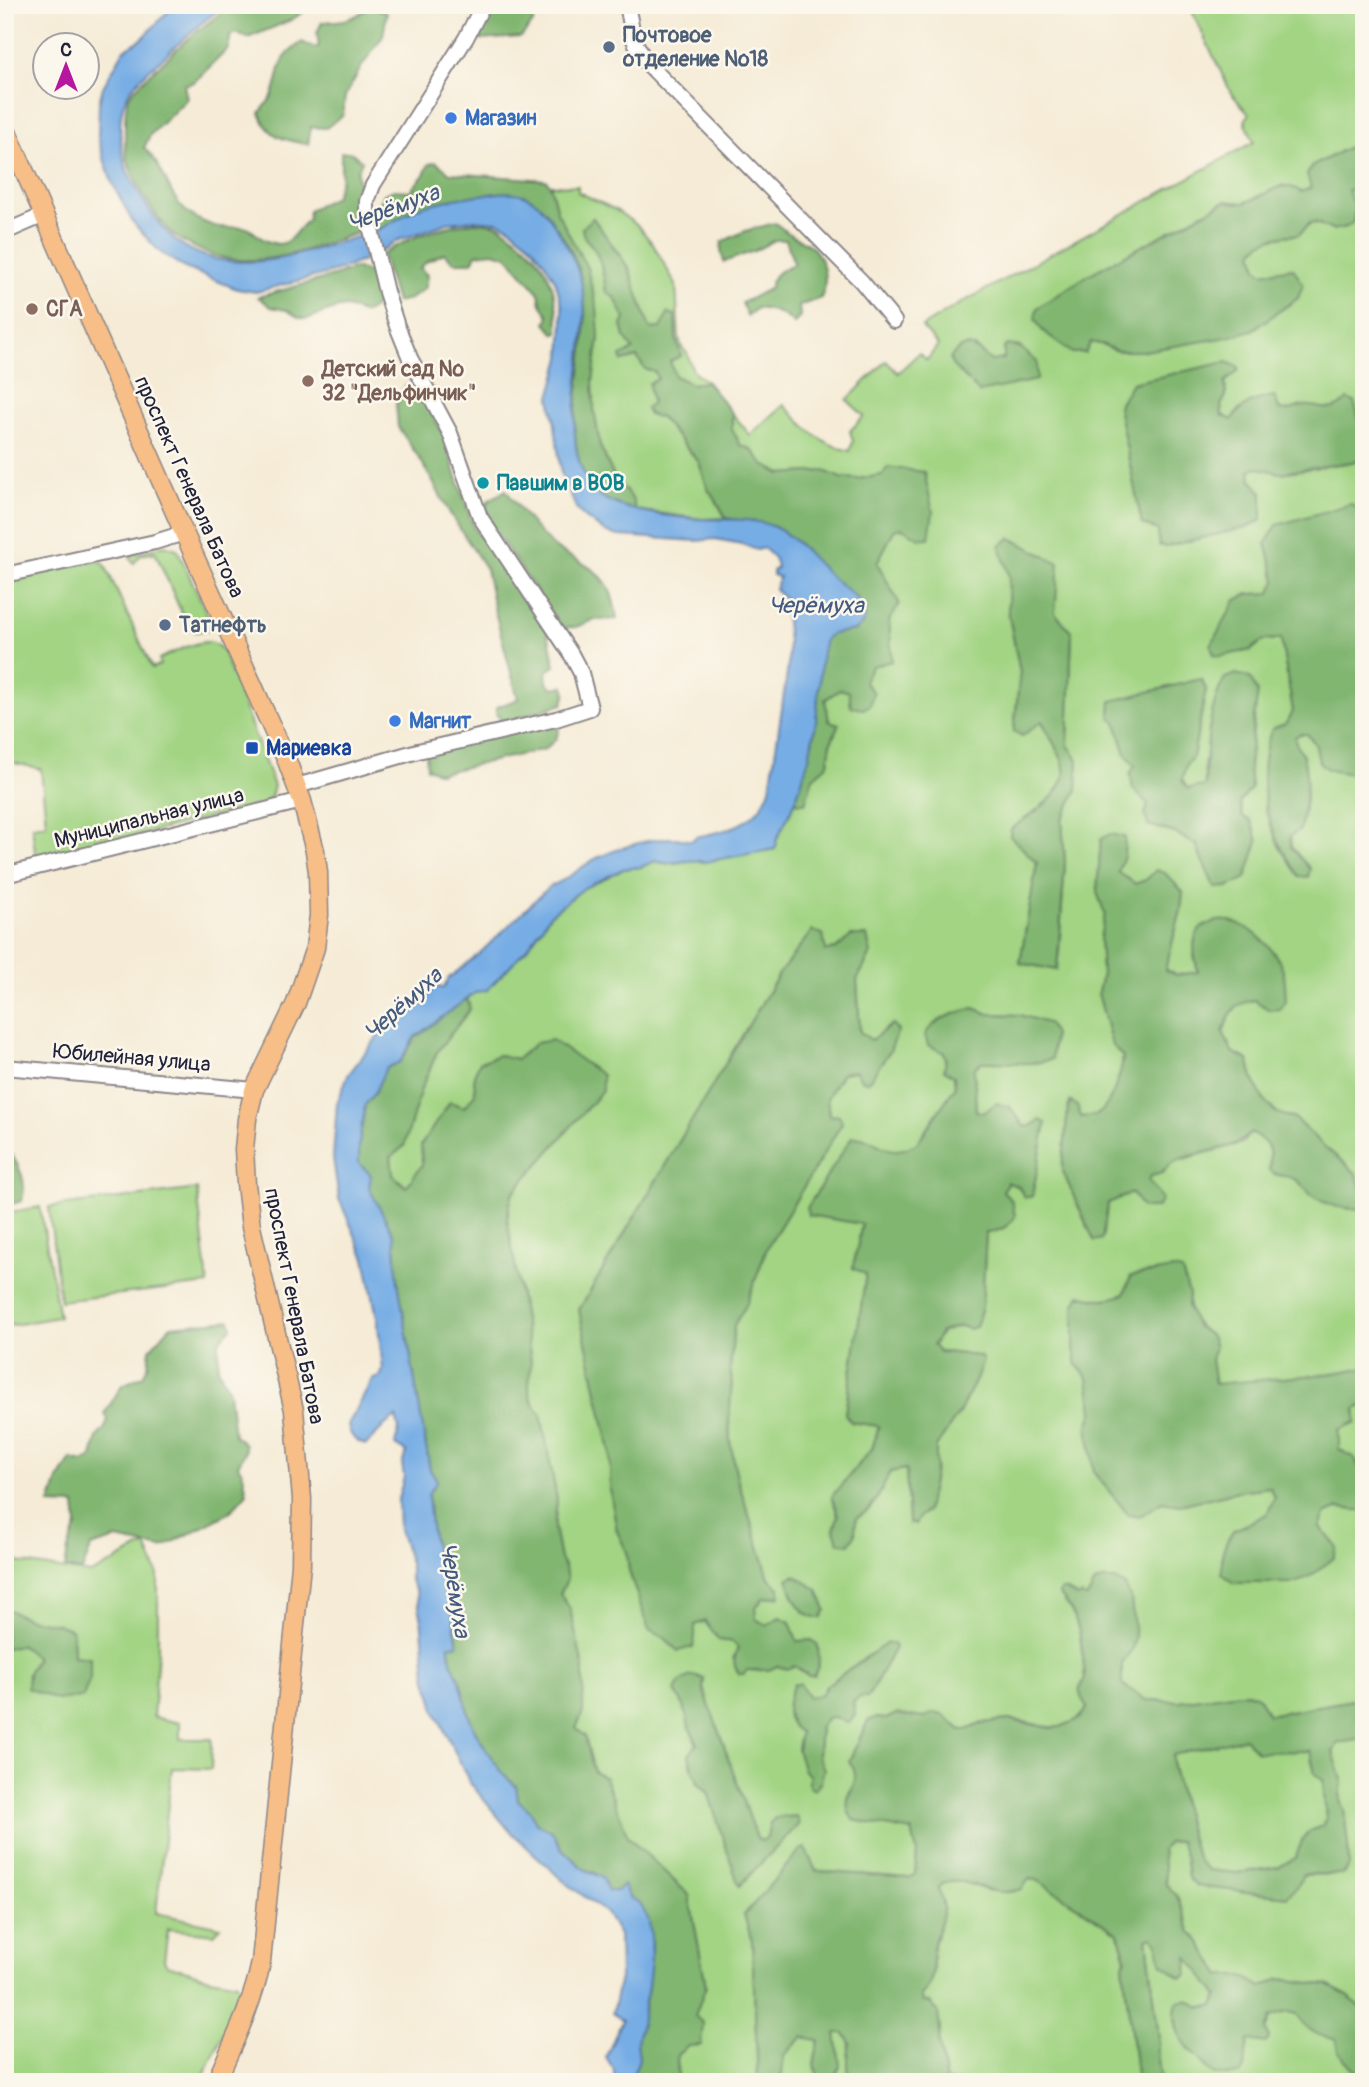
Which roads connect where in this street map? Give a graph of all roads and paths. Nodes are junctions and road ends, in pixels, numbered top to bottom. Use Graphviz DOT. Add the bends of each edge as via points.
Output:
graph roads {
  1 [pos="484,5"];
  2 [pos="627,5"];
  3 [pos="5,127"];
  4 [pos="44,215"];
  5 [pos="5,232"];
  6 [pos="894,321"];
  7 [pos="184,533"];
  8 [pos="5,575"];
  9 [pos="299,793"];
  10 [pos="5,875"];
  11 [pos="5,1067"];
  12 [pos="254,1090"];
  13 [pos="216,2082"];
  1 -- 9 [label="street, Муниципальная улица" via="373,185 367,201 368,221 407,351 450,433 480,517 572,654 590,708 418,751"];
  2 -- 6 [label="street" via="634,40 645,61 862,282"];
  3 -- 4 [label="main road, проспект Генерала Батова"];
  4 -- 5 [label="street"];
  4 -- 7 [label="main road, проспект Генерала Батова"];
  7 -- 8 [label="street"];
  7 -- 9 [label="main road, проспект Генерала Батова"];
  9 -- 10 [label="street, Муниципальная улица"];
  9 -- 12 [label="main road, проспект Генерала Батова" via="318,872 316,940 299,997"];
  11 -- 12 [label="street, Юбилейная улица"];
  12 -- 13 [label="main road, проспект Генерала Батова" via="245,1134 246,1194 294,1410 302,1499 301,1565 261,1962 242,2024"];
}
